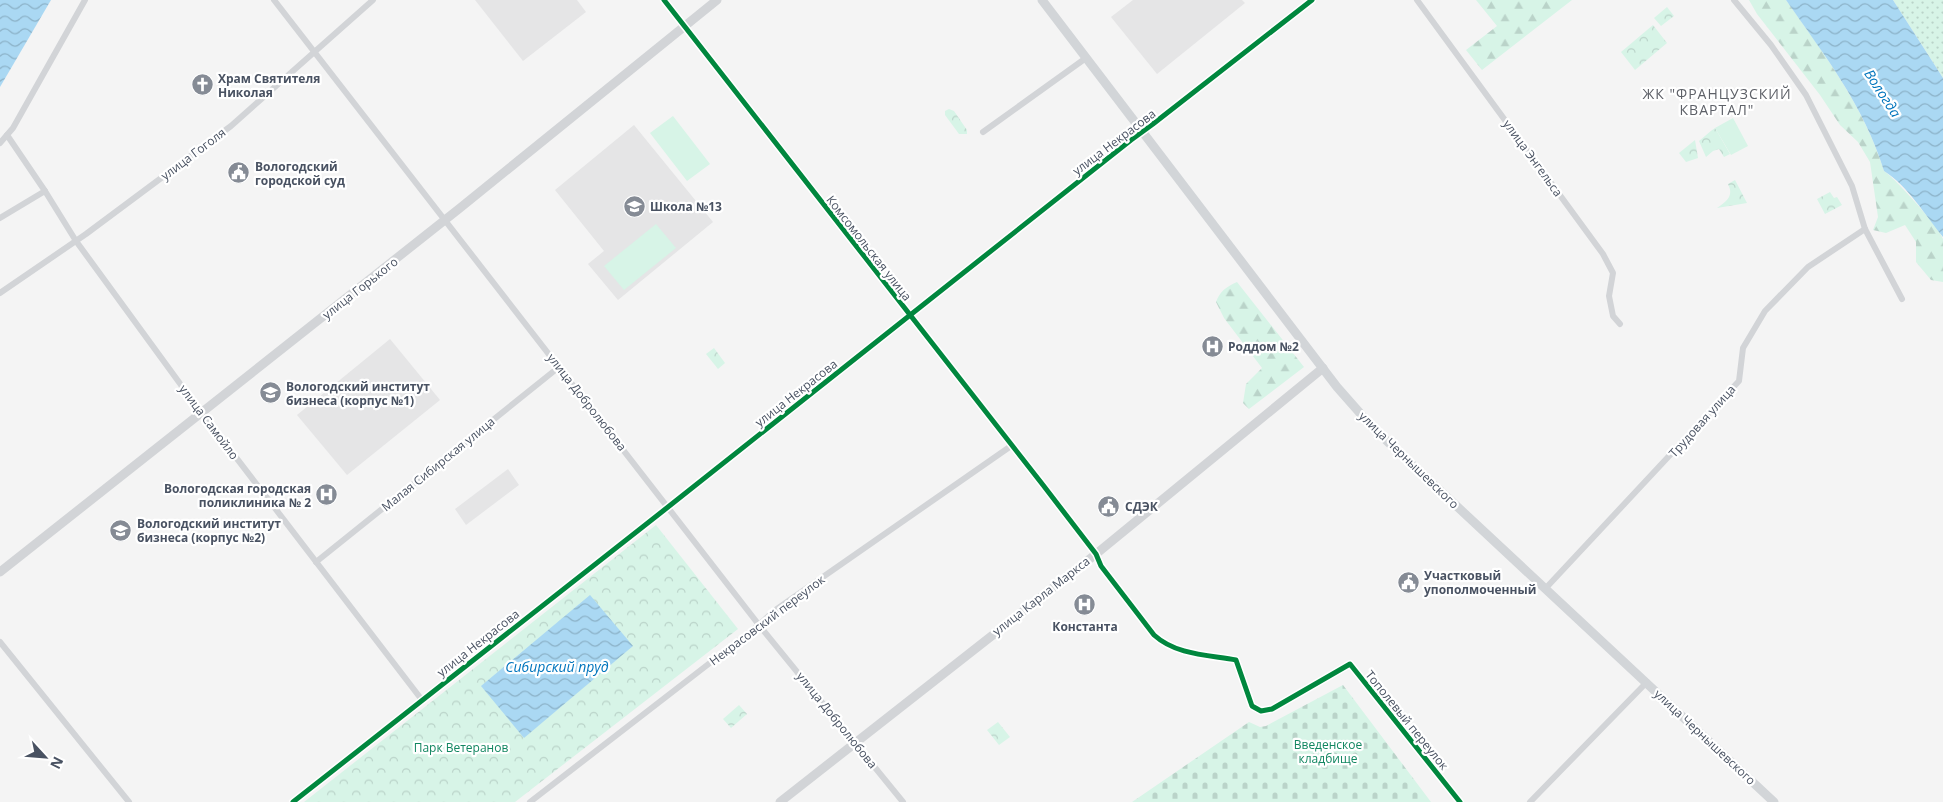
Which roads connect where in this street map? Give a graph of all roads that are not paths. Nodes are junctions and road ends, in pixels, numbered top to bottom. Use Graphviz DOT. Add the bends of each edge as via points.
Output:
graph roads {
  1 [pos="85,0"];
  2 [pos="274,0"];
  3 [pos="373,0"];
  4 [pos="664,0"];
  5 [pos="717,0"];
  6 [pos="1042,0"];
  7 [pos="1312,0"];
  8 [pos="1417,0"];
  9 [pos="1734,0"];
  10 [pos="683,27"];
  11 [pos="314,52"];
  12 [pos="1086,58"];
  13 [pos="983,132"];
  14 [pos="1142,132"];
  15 [pos="8,135"];
  16 [pos="0,143"];
  17 [pos="46,190"];
  18 [pos="0,218"];
  19 [pos="444,221"];
  20 [pos="1865,229"];
  21 [pos="76,241"];
  22 [pos="0,293"];
  23 [pos="1902,299"];
  24 [pos="910,316"];
  25 [pos="1620,324"];
  26 [pos="559,367"];
  27 [pos="1323,368"];
  28 [pos="202,413"];
  29 [pos="1011,446"];
  30 [pos="668,507"];
  31 [pos="1096,554"];
  32 [pos="316,562"];
  33 [pos="0,572"];
  34 [pos="1545,589"];
  35 [pos="759,625"];
  36 [pos="0,642"];
  37 [pos="1647,682"];
  38 [pos="422,700"];
  39 [pos="855,742"];
  40 [pos="129,802"];
  41 [pos="293,802"];
  42 [pos="530,802"];
  43 [pos="780,802"];
  44 [pos="903,802"];
  45 [pos="1460,802"];
  46 [pos="1530,802"];
  47 [pos="1774,802"];
  1 -- 15 [label="street"];
  2 -- 11 [label="street, улица Добролюбова"];
  3 -- 11 [label="street, улица Гоголя"];
  4 -- 10 [label="street, Комсомольская улица"];
  5 -- 10 [label="street, улица Горького"];
  6 -- 12 [label="main road, улица Чернышевского"];
  7 -- 14 [label="street, улица Некрасова"];
  8 -- 25 [label="street, улица Энгельса" via="1603,254 1613,273 1609,296 1613,316"];
  9 -- 20 [label="street" via="1806,95 1852,186"];
  10 -- 19 [label="street, улица Горького"];
  10 -- 24 [label="street, Комсомольская улица"];
  11 -- 19 [label="street, улица Добролюбова"];
  11 -- 21 [label="street, улица Гоголя" via="231,126"];
  12 -- 13 [label="street"];
  12 -- 14 [label="main road, улица Чернышевского"];
  14 -- 24 [label="street, улица Некрасова"];
  14 -- 27 [label="main road, улица Чернышевского"];
  15 -- 16 [label="street"];
  15 -- 17 [label="street, улица Самойло"];
  17 -- 18 [label="street"];
  17 -- 21 [label="street, улица Самойло"];
  19 -- 26 [label="street, улица Добролюбова"];
  19 -- 28 [label="street, улица Горького"];
  20 -- 23 [label="street"];
  20 -- 34 [label="street, Трудовая улица" via="1808,267 1765,311 1743,348 1739,381"];
  21 -- 22 [label="street, улица Гоголя"];
  21 -- 28 [label="street, улица Самойло"];
  24 -- 29 [label="street, Комсомольская улица"];
  24 -- 30 [label="street, улица Некрасова"];
  26 -- 30 [label="street, улица Добролюбова"];
  26 -- 32 [label="street, Малая Сибирская улица"];
  27 -- 31 [label="street, улица Карла Маркса"];
  27 -- 34 [label="main road, улица Чернышевского" via="1374,429"];
  28 -- 32 [label="street, улица Самойло"];
  28 -- 33 [label="street, улица Горького"];
  29 -- 31 [label="street, Комсомольская улица"];
  29 -- 35 [label="street, Некрасовский переулок" via="774,611"];
  30 -- 35 [label="street, улица Добролюбова"];
  30 -- 38 [label="street, улица Некрасова"];
  31 -- 39 [label="street, улица Карла Маркса"];
  31 -- 45 [label="street, Тополевый переулок" via="1101,566 1162,643 1179,650 1236,660 1256,710 1268,711 1350,664"];
  32 -- 38 [label="street, улица Самойло"];
  34 -- 37 [label="main road, улица Чернышевского"];
  35 -- 39 [label="street, улица Добролюбова"];
  35 -- 42 [label="street, Некрасовский переулок"];
  36 -- 40 [label="street"];
  37 -- 46 [label="street"];
  37 -- 47 [label="main road, улица Чернышевского"];
  38 -- 41 [label="street, улица Некрасова"];
  39 -- 43 [label="street, улица Карла Маркса"];
  39 -- 44 [label="street, улица Добролюбова"];
}
